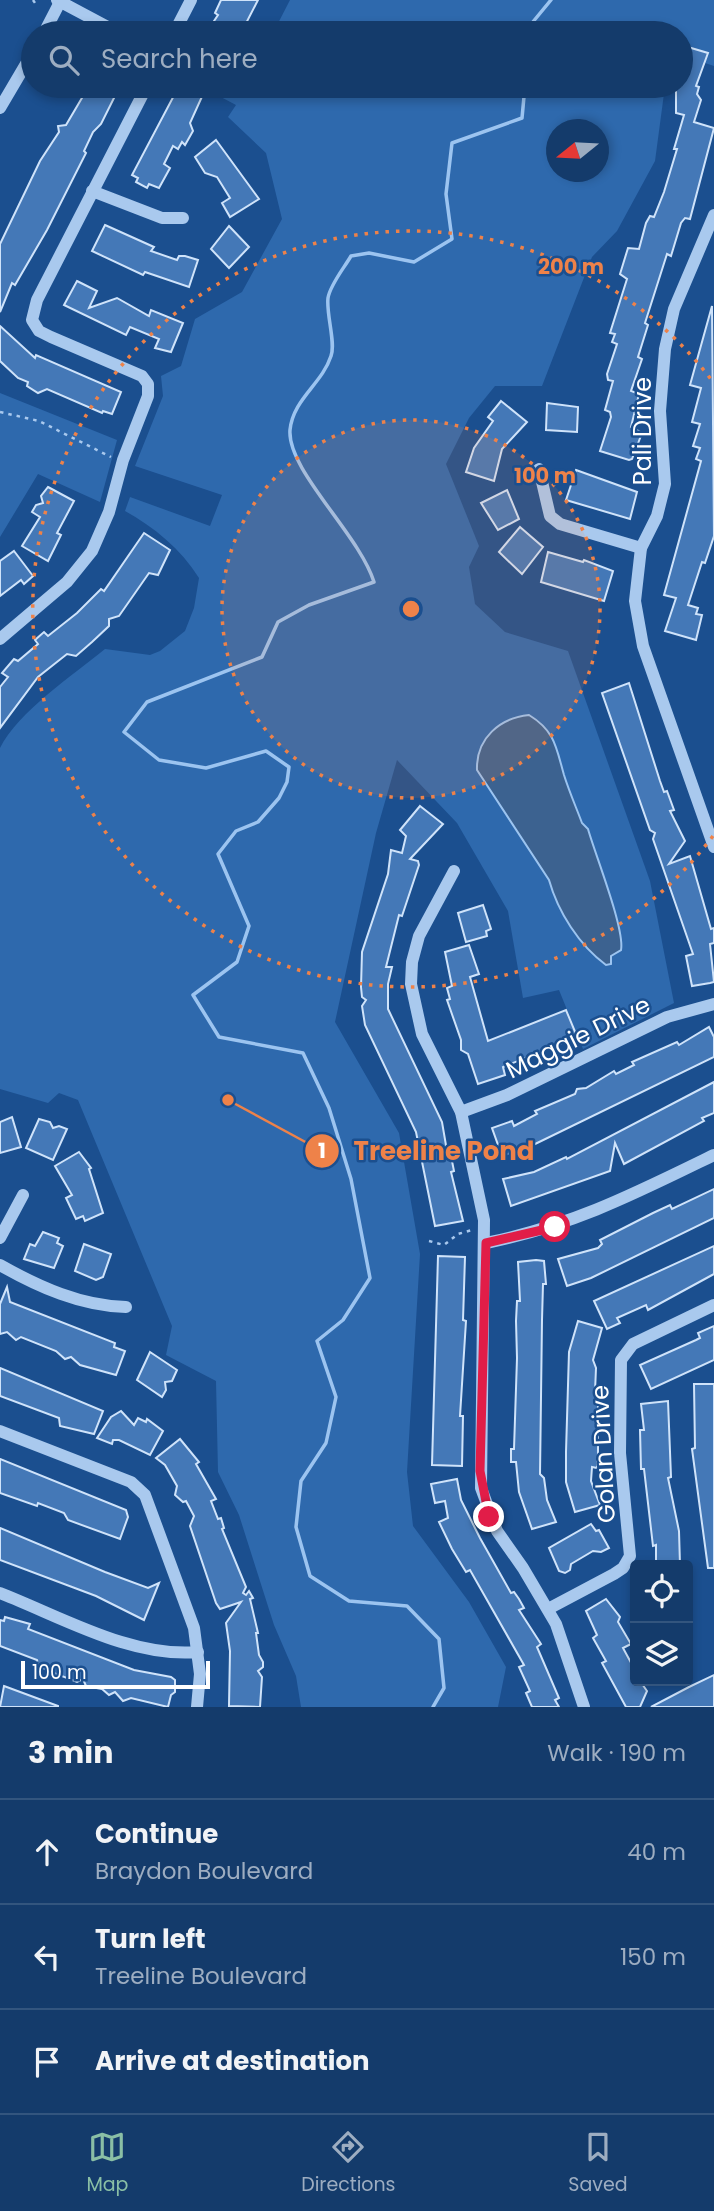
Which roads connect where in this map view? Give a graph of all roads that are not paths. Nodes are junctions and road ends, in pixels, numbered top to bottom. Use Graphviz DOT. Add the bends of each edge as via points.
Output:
graph roads {
  1 [pos="191,0"];
  2 [pos="60,1"];
  3 [pos="50,21"];
  4 [pos="97,21"];
  5 [pos="180,21"];
  6 [pos="21,72"];
  7 [pos="141,98"];
  8 [pos="0,108"];
  9 [pos="92,191"];
  10 [pos="714,215"];
  11 [pos="183,218"];
  12 [pos="539,469"];
  13 [pos="641,548"];
  14 [pos="0,639"];
  15 [pos="714,847"];
  16 [pos="454,872"];
  17 [pos="714,1004"];
  18 [pos="461,1112"];
  19 [pos="714,1155"];
  20 [pos="23,1195"];
  21 [pos="0,1238"];
  22 [pos="486,1243"];
  23 [pos="0,1265"];
  24 [pos="714,1306"];
  25 [pos="126,1307"];
  26 [pos="0,1431"];
  27 [pos="0,1593"];
  28 [pos="548,1609"];
  29 [pos="198,1652"];
  30 [pos="197,1707"];
  31 [pos="583,1707"];
  1 -- 5 [label="street"];
  2 -- 3 [label="street"];
  2 -- 4 [label="street"];
  6 -- 8 [label="street"];
  7 -- 9 [label="street"];
  9 -- 11 [label="street" via="162,218"];
  9 -- 14 [label="street" via="33,308 32,320 39,331 142,376 149,396 92,551 67,582"];
  10 -- 13 [label="street, Pali Drive" via="674,309 661,380 665,484 657,516"];
  12 -- 13 [label="street" via="550,516 560,524"];
  13 -- 15 [label="street, Pali Drive" via="635,601 638,630"];
  16 -- 18 [label="street" via="419,936 411,984 422,1034"];
  17 -- 18 [label="street, Maggie Drive" via="667,1017 507,1095"];
  18 -- 22 [label="street"];
  19 -- 22 [label="street" via="578,1219"];
  20 -- 21 [label="street"];
  22 -- 28 [label="street" via="481,1488 496,1531"];
  23 -- 25 [label="street" via="25,1280 96,1307"];
  24 -- 28 [label="street, Golan Drive" via="625,1352 619,1433 629,1556 622,1568"];
  26 -- 29 [label="street" via="140,1489 181,1590"];
  27 -- 29 [label="street" via="149,1650"];
  28 -- 31 [label="street"];
  29 -- 30 [label="street"];
}
